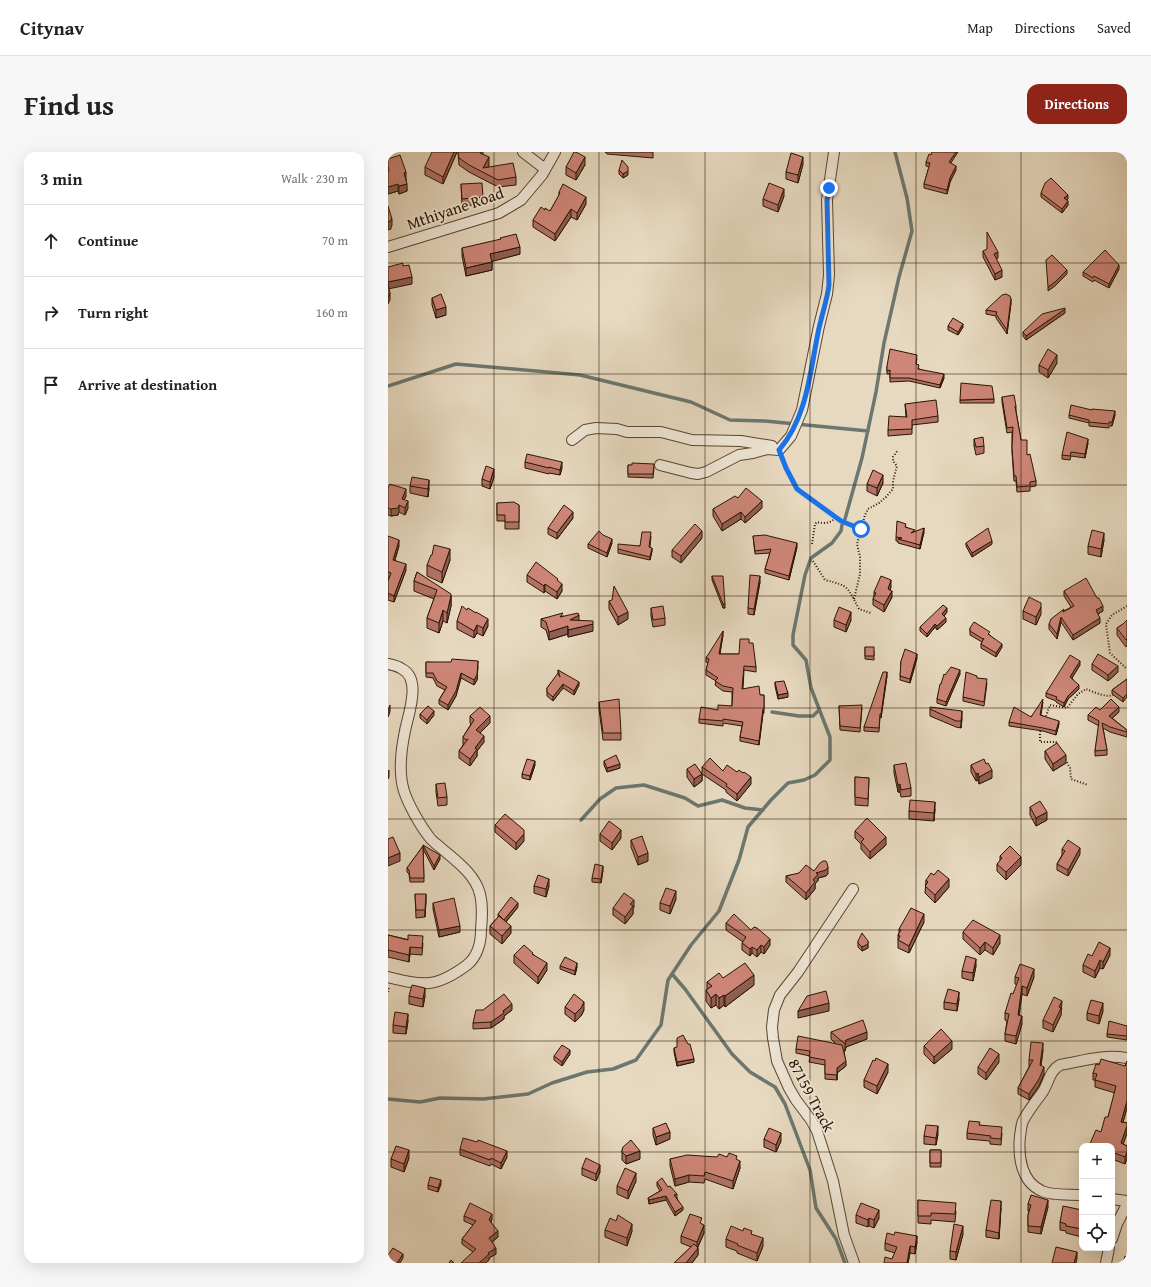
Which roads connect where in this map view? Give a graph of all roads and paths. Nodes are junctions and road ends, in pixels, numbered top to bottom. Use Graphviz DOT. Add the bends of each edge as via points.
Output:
graph roads {
  1 [pos="523,152"];
  2 [pos="555,152"];
  3 [pos="834,152"];
  4 [pos="545,169"];
  5 [pos="388,246"];
  6 [pos="572,440"];
  7 [pos="780,449"];
  8 [pos="898,450"];
  9 [pos="660,465"];
  10 [pos="836,518"];
  11 [pos="861,529"];
  12 [pos="812,544"];
  13 [pos="813,560"];
  14 [pos="854,599"];
  15 [pos="1127,606"];
  16 [pos="871,613"];
  17 [pos="388,664"];
  18 [pos="1127,669"];
  19 [pos="1118,690"];
  20 [pos="1045,719"];
  21 [pos="1042,726"];
  22 [pos="1060,749"];
  23 [pos="1063,755"];
  24 [pos="1088,785"];
  25 [pos="853,889"];
  26 [pos="388,977"];
  27 [pos="1127,1058"];
  28 [pos="1079,1195"];
  29 [pos="1115,1200"];
  30 [pos="1127,1203"];
  31 [pos="1115,1230"];
  32 [pos="1108,1251"];
  33 [pos="854,1263"];
  34 [pos="1106,1263"];
  1 -- 4 [label="street"];
  2 -- 4 [label="street, Mthiyane Road"];
  3 -- 7 [label="street" via="827,200 828,294 802,410 791,436"];
  4 -- 5 [label="street, Mthiyane Road" via="521,200 499,213"];
  6 -- 7 [label="street" via="585,430 596,428 627,432 661,432 692,440 741,441"];
  7 -- 9 [label="street" via="739,455 698,474"];
  7 -- 10 [label="path" via="797,489"];
  8 -- 11 [label="path" via="893,457 897,466 892,489 879,503 868,509"];
  10 -- 11 [label="path"];
  10 -- 12 [label="path" via="815,524"];
  11 -- 14 [label="path" via="857,544 860,574"];
  13 -- 14 [label="path" via="824,580 841,584 849,590"];
  14 -- 16 [label="path" via="859,609"];
  15 -- 18 [label="path" via="1112,615 1106,624 1110,653"];
  17 -- 26 [label="street" via="403,669 408,674 412,688 413,698 401,764 404,791 431,839 459,862 471,877 479,892 482,917 478,951 470,963 454,975 428,984"];
  19 -- 20 [label="path" via="1113,696 1109,696 1086,689 1078,694 1067,708 1050,705"];
  21 -- 22 [label="path" via="1040,742 1056,742"];
  23 -- 24 [label="path" via="1070,768 1071,779"];
  25 -- 33 [label="street, 87159 Track" via="780,995 774,1010 772,1027 777,1062 789,1088 817,1131 833,1181 844,1235"];
  27 -- 28 [label="street" via="1104,1056 1056,1067 1046,1088 1022,1124 1020,1161 1032,1184 1048,1193"];
  29 -- 30 [label="street"];
  30 -- 31 [label="street"];
  32 -- 34 [label="street"];
}
